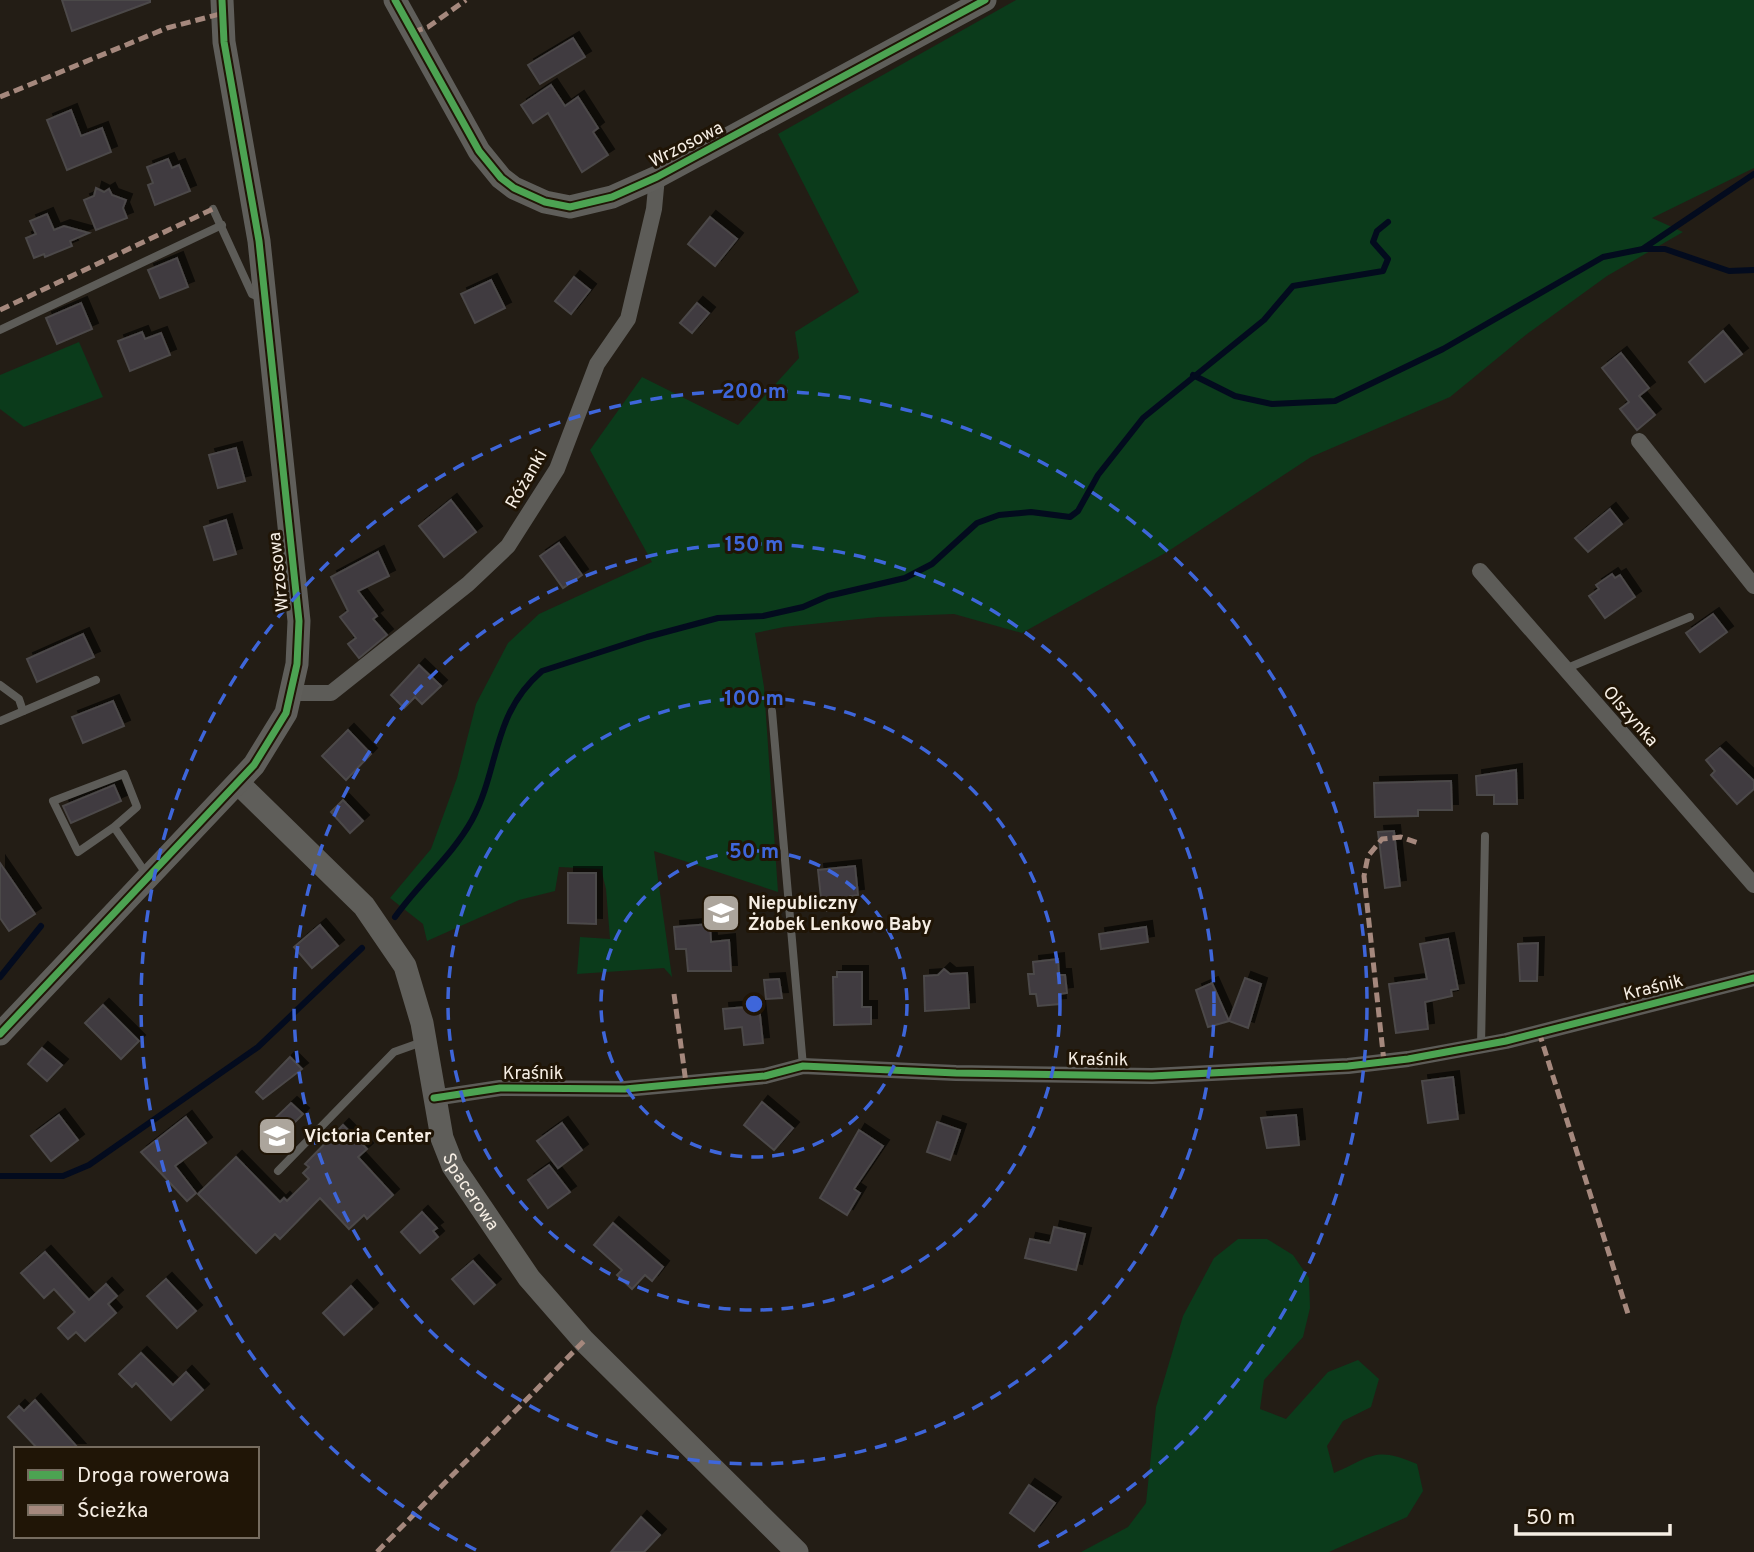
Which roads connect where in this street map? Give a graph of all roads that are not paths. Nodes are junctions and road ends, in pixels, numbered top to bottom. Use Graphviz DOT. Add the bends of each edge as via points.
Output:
graph roads {
  1 [pos="222,0"];
  2 [pos="395,0"];
  3 [pos="985,0"];
  4 [pos="657,177"];
  5 [pos="213,209"];
  6 [pos="222,225"];
  7 [pos="266,300"];
  8 [pos="0,330"];
  9 [pos="1639,442"];
  10 [pos="1480,571"];
  11 [pos="1754,586"];
  12 [pos="1690,617"];
  13 [pos="1565,669"];
  14 [pos="96,680"];
  15 [pos="0,685"];
  16 [pos="292,693"];
  17 [pos="772,710"];
  18 [pos="23,711"];
  19 [pos="0,720"];
  20 [pos="238,783"];
  21 [pos="114,827"];
  22 [pos="1485,836"];
  23 [pos="149,877"];
  24 [pos="1754,885"];
  25 [pos="1754,978"];
  26 [pos="0,1034"];
  27 [pos="425,1041"];
  28 [pos="1481,1046"];
  29 [pos="803,1066"];
  30 [pos="433,1098"];
  31 [pos="278,1171"];
  32 [pos="797,1552"];
  1 -- 7 [label="street, Wrzosowa" via="224,42"];
  2 -- 4 [label="street, Wrzosowa" via="479,151 514,188 570,207 612,197"];
  3 -- 4 [label="street, Wrzosowa"];
  4 -- 16 [label="street, Różanki" via="628,319 597,364 557,469 508,547 331,693"];
  5 -- 6 [label="lane"];
  6 -- 7 [label="lane" via="252,294"];
  6 -- 8 [label="lane"];
  7 -- 16 [label="street, Wrzosowa" via="299,621"];
  9 -- 11 [label="street"];
  10 -- 13 [label="street, Olszynka"];
  12 -- 13 [label="lane"];
  13 -- 24 [label="street, Olszynka"];
  14 -- 18 [label="lane"];
  15 -- 18 [label="lane" via="19,699"];
  16 -- 20 [label="street, Wrzosowa" via="277,731"];
  17 -- 29 [label="lane"];
  18 -- 19 [label="lane"];
  20 -- 23 [label="street, Wrzosowa"];
  20 -- 27 [label="street, Spacerowa" via="337,877 384,931 405,965"];
  21 -- 21 [label="lane" via="78,852 53,801 124,774 137,807"];
  21 -- 23 [label="lane"];
  22 -- 28 [label="lane"];
  23 -- 26 [label="street, Wrzosowa"];
  25 -- 28 [label="street, Kraśnik"];
  27 -- 30 [label="street, Spacerowa"];
  27 -- 31 [label="lane" via="394,1052"];
  28 -- 29 [label="street, Kraśnik" via="1372,1063 1213,1075 956,1073"];
  29 -- 30 [label="street, Kraśnik" via="765,1076 625,1089 499,1088"];
  30 -- 32 [label="street, Spacerowa" via="453,1166 529,1278 583,1341"];
}
